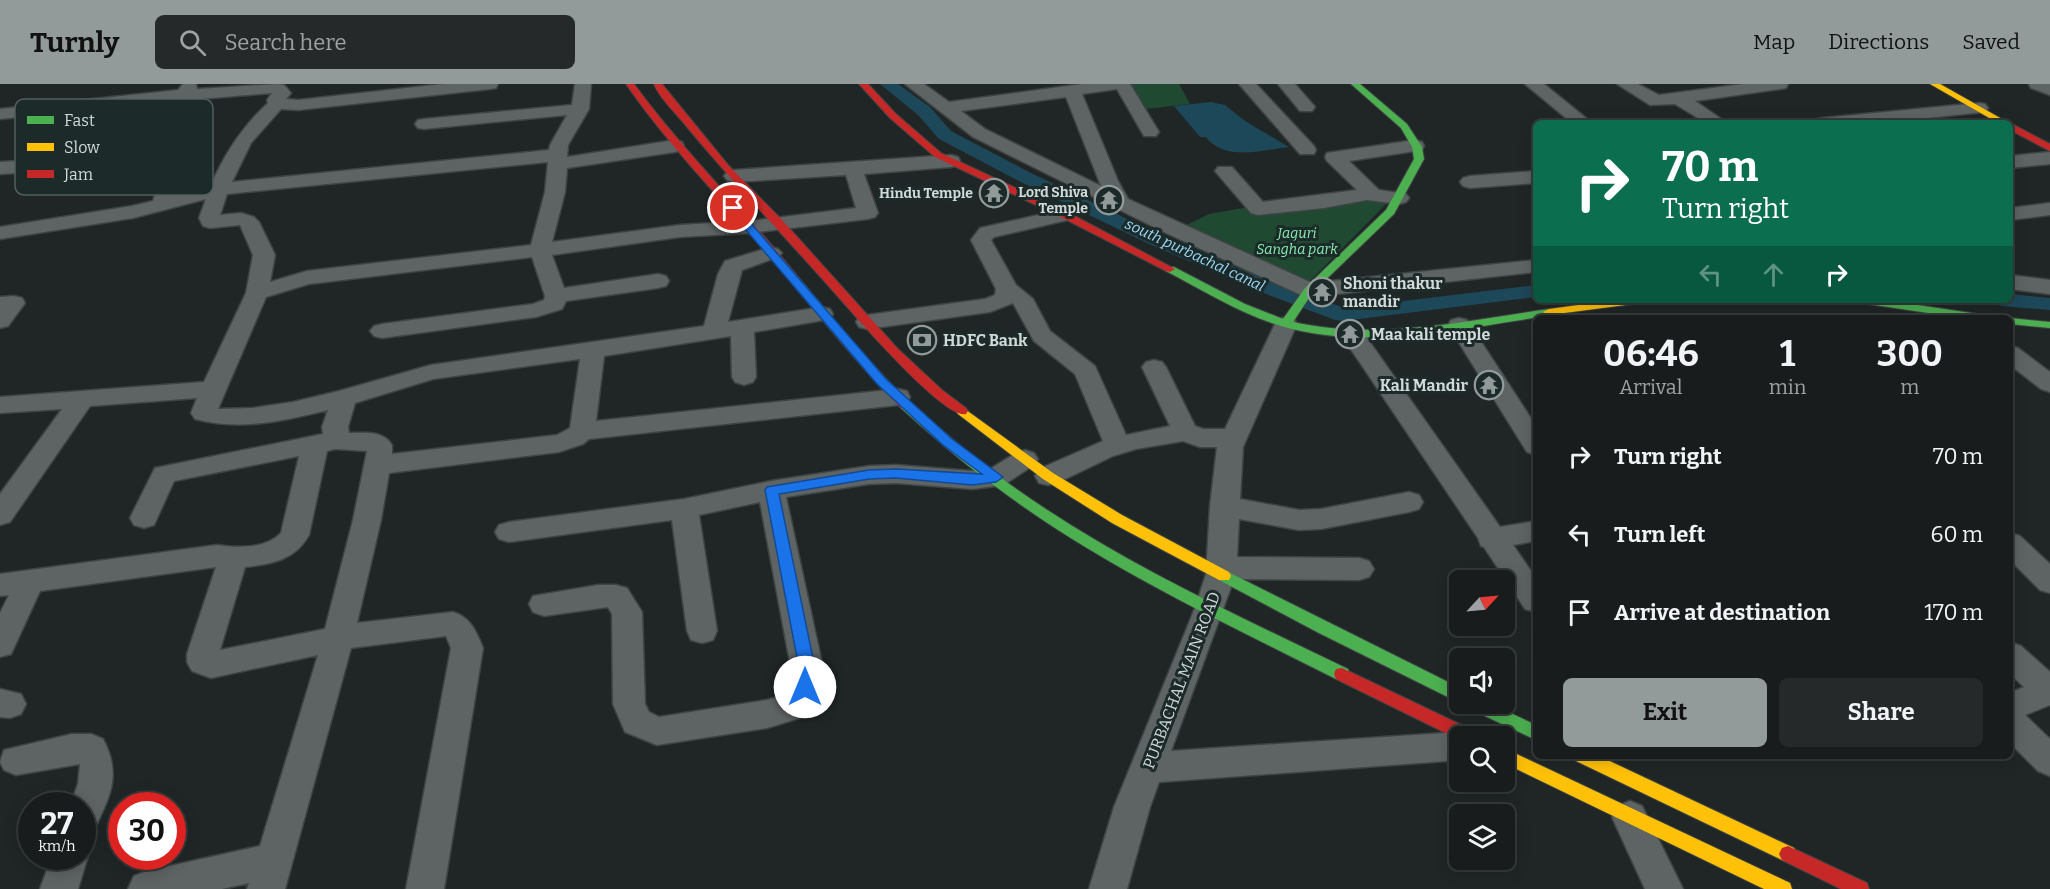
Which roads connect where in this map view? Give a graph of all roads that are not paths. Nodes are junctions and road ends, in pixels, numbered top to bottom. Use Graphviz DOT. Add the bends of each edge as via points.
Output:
graph roads {
  1 [pos="490,84"];
  2 [pos="583,84"];
  3 [pos="630,84"];
  4 [pos="657,84"];
  5 [pos="863,84"];
  6 [pos="1121,84"];
  7 [pos="1247,84"];
  8 [pos="1286,84"];
  9 [pos="1355,84"];
  10 [pos="1533,84"];
  11 [pos="1625,84"];
  12 [pos="1773,84"];
  13 [pos="1934,84"];
  14 [pos="2037,84"];
  15 [pos="920,86"];
  16 [pos="1096,86"];
  17 [pos="301,87"];
  18 [pos="188,89"];
  19 [pos="2050,90"];
  20 [pos="1071,91"];
  21 [pos="279,92"];
  22 [pos="1678,98"];
  23 [pos="113,99"];
  24 [pos="1306,107"];
  25 [pos="947,108"];
  26 [pos="1979,108"];
  27 [pos="580,109"];
  28 [pos="15,112"];
  29 [pos="0,114"];
  30 [pos="1579,120"];
  31 [pos="1713,120"];
  32 [pos="1854,120"];
  33 [pos="2001,120"];
  34 [pos="424,124"];
  35 [pos="2013,128"];
  36 [pos="1150,132"];
  37 [pos="675,146"];
  38 [pos="1415,146"];
  39 [pos="2050,148"];
  40 [pos="1307,150"];
  41 [pos="2050,158"];
  42 [pos="558,159"];
  43 [pos="1522,159"];
  44 [pos="951,161"];
  45 [pos="2013,162"];
  46 [pos="15,167"];
  47 [pos="0,168"];
  48 [pos="853,169"];
  49 [pos="1225,171"];
  50 [pos="1533,172"];
  51 [pos="734,176"];
  52 [pos="1533,176"];
  53 [pos="1470,182"];
  54 [pos="219,189"];
  55 [pos="213,191"];
  56 [pos="1372,194"];
  57 [pos="165,195"];
  58 [pos="198,195"];
  59 [pos="1399,198"];
  60 [pos="1119,201"];
  61 [pos="162,205"];
  62 [pos="2050,209"];
  63 [pos="2013,214"];
  64 [pos="1065,215"];
  65 [pos="778,222"];
  66 [pos="749,226"];
  67 [pos="0,233"];
  68 [pos="540,250"];
  69 [pos="771,253"];
  70 [pos="1533,266"];
  71 [pos="658,281"];
  72 [pos="2013,282"];
  73 [pos="2050,287"];
  74 [pos="1007,289"];
  75 [pos="1308,292"];
  76 [pos="257,293"];
  77 [pos="556,296"];
  78 [pos="1629,303"];
  79 [pos="1880,303"];
  80 [pos="0,304"];
  81 [pos="1589,313"];
  82 [pos="822,314"];
  83 [pos="1544,315"];
  84 [pos="1955,315"];
  85 [pos="1533,316"];
  86 [pos="0,321"];
  87 [pos="2013,321"];
  88 [pos="867,322"];
  89 [pos="1286,325"];
  90 [pos="1459,325"];
  91 [pos="2050,325"];
  92 [pos="742,327"];
  93 [pos="382,331"];
  94 [pos="714,333"];
  95 [pos="1354,336"];
  96 [pos="593,351"];
  97 [pos="2013,355"];
  98 [pos="1154,367"];
  99 [pos="744,377"];
  100 [pos="2050,384"];
  101 [pos="213,390"];
  102 [pos="898,397"];
  103 [pos="344,398"];
  104 [pos="81,400"];
  105 [pos="0,405"];
  106 [pos="582,431"];
  107 [pos="1185,432"];
  108 [pos="1233,438"];
  109 [pos="1533,441"];
  110 [pos="326,442"];
  111 [pos="1118,445"];
  112 [pos="1025,459"];
  113 [pos="378,465"];
  114 [pos="1048,476"];
  115 [pos="996,477"];
  116 [pos="771,490"];
  117 [pos="1409,502"];
  118 [pos="1224,506"];
  119 [pos="684,509"];
  120 [pos="0,516"];
  121 [pos="144,518"];
  122 [pos="1533,531"];
  123 [pos="509,532"];
  124 [pos="1491,538"];
  125 [pos="2013,546"];
  126 [pos="230,558"];
  127 [pos="1359,569"];
  128 [pos="1221,571"];
  129 [pos="2050,582"];
  130 [pos="15,583"];
  131 [pos="1533,597"];
  132 [pos="544,604"];
  133 [pos="1210,608"];
  134 [pos="702,631"];
  135 [pos="339,638"];
  136 [pos="0,645"];
  137 [pos="2013,658"];
  138 [pos="1449,691"];
  139 [pos="2050,691"];
  140 [pos="2013,706"];
  141 [pos="1497,714"];
  142 [pos="2013,725"];
  143 [pos="1449,727"];
  144 [pos="1533,732"];
  145 [pos="1449,747"];
  146 [pos="1588,759"];
  147 [pos="16,760"];
  148 [pos="1515,760"];
  149 [pos="2050,761"];
  150 [pos="1147,768"];
  151 [pos="92,792"];
  152 [pos="1630,817"];
  153 [pos="65,870"];
  154 [pos="269,874"];
  155 [pos="59,889"];
  156 [pos="147,889"];
  157 [pos="425,889"];
  158 [pos="1108,889"];
  159 [pos="1664,889"];
  160 [pos="1784,889"];
  161 [pos="1860,889"];
  1 -- 21 [label="street" via="298,105"];
  2 -- 27 [label="street"];
  3 -- 37 [label="main road"];
  4 -- 51 [label="main road"];
  5 -- 44 [label="main road" via="893,116"];
  6 -- 16 [label="street"];
  6 -- 36 [label="street"];
  7 -- 40 [label="street"];
  8 -- 24 [label="street"];
  9 -- 38 [label="main road" via="1407,128"];
  10 -- 30 [label="street"];
  11 -- 22 [label="street" via="1653,101"];
  12 -- 22 [label="street"];
  13 -- 26 [label="main road"];
  14 -- 19 [label="street"];
  15 -- 25 [label="street"];
  16 -- 20 [label="street"];
  17 -- 21 [label="street"];
  18 -- 21 [label="street"];
  18 -- 23 [label="street"];
  20 -- 25 [label="street"];
  20 -- 60 [label="street"];
  21 -- 54 [label="street" via="245,134"];
  22 -- 31 [label="street"];
  25 -- 60 [label="street" via="979,133"];
  26 -- 32 [label="street"];
  26 -- 33 [label="main road"];
  27 -- 34 [label="street"];
  27 -- 42 [label="street" via="559,146"];
  28 -- 29 [label="street"];
  35 -- 39 [label="main road"];
  37 -- 42 [label="street"];
  37 -- 66 [label="main road"];
  38 -- 56 [label="street" via="1334,158"];
  38 -- 59 [label="main road, PURBACHAL MAIN ROAD" via="1419,159"];
  41 -- 45 [label="street"];
  42 -- 54 [label="street"];
  42 -- 68 [label="street" via="555,192"];
  43 -- 50 [label="street"];
  44 -- 48 [label="street"];
  44 -- 64 [label="main road"];
  46 -- 47 [label="street"];
  48 -- 51 [label="street"];
  48 -- 65 [label="street" via="868,213"];
  49 -- 56 [label="street" via="1258,209"];
  51 -- 65 [label="main road"];
  52 -- 53 [label="street"];
  54 -- 55 [label="street"];
  54 -- 76 [label="street" via="210,222 247,221 262,248"];
  56 -- 59 [label="street"];
  57 -- 61 [label="street"];
  58 -- 61 [label="street"];
  59 -- 75 [label="main road, PURBACHAL MAIN ROAD" via="1385,218"];
  60 -- 75 [label="street"];
  61 -- 67 [label="street"];
  62 -- 63 [label="street"];
  64 -- 74 [label="street" via="987,231 981,240"];
  64 -- 89 [label="main road" via="1237,304"];
  65 -- 66 [label="street"];
  65 -- 88 [label="main road"];
  66 -- 68 [label="street"];
  66 -- 69 [label="main road"];
  68 -- 76 [label="street" via="307,278"];
  68 -- 77 [label="street"];
  69 -- 82 [label="main road"];
  69 -- 94 [label="street" via="733,266"];
  70 -- 75 [label="street"];
  71 -- 77 [label="street"];
  72 -- 73 [label="street"];
  74 -- 88 [label="street" via="1005,298 990,304"];
  74 -- 111 [label="street" via="1027,304 1050,345 1086,371"];
  75 -- 89 [label="main road, PURBACHAL MAIN ROAD"];
  76 -- 101 [label="street"];
  77 -- 93 [label="street" via="554,304 536,310"];
  78 -- 81 [label="main road"];
  79 -- 84 [label="main road"];
  80 -- 86 [label="street" via="14,303"];
  81 -- 83 [label="main road"];
  82 -- 92 [label="street"];
  82 -- 102 [label="main road"];
  85 -- 90 [label="main road"];
  87 -- 91 [label="main road"];
  88 -- 112 [label="main road" via="938,393"];
  89 -- 95 [label="main road"];
  89 -- 108 [label="street, PURBACHAL MAIN ROAD"];
  90 -- 95 [label="main road"];
  90 -- 109 [label="street"];
  92 -- 94 [label="street"];
  92 -- 99 [label="street"];
  94 -- 96 [label="street"];
  95 -- 124 [label="street"];
  96 -- 103 [label="street" via="431,372"];
  96 -- 106 [label="street"];
  97 -- 100 [label="street"];
  98 -- 107 [label="street"];
  101 -- 103 [label="street" via="204,413 216,418 271,415"];
  101 -- 104 [label="street"];
  102 -- 106 [label="street"];
  102 -- 115 [label="main road" via="948,442"];
  103 -- 110 [label="street"];
  104 -- 105 [label="street"];
  104 -- 120 [label="street"];
  106 -- 113 [label="street" via="559,442"];
  107 -- 108 [label="street" via="1200,438"];
  107 -- 111 [label="street"];
  108 -- 118 [label="street, PURBACHAL MAIN ROAD"];
  110 -- 113 [label="street" via="374,442 380,450"];
  110 -- 121 [label="street" via="164,474"];
  110 -- 126 [label="street" via="291,544 272,552"];
  111 -- 114 [label="street"];
  112 -- 114 [label="main road"];
  112 -- 115 [label="street"];
  113 -- 135 [label="street"];
  114 -- 128 [label="main road" via="1117,519"];
  115 -- 116 [label="street" via="972,480 869,475"];
  115 -- 133 [label="main road" via="1092,545"];
  116 -- 119 [label="street"];
  116 -- 132 [label="street" via="807,668 805,687 795,706 657,731 637,722 629,704 627,612 616,596"];
  117 -- 118 [label="street" via="1299,520"];
  118 -- 128 [label="street, PURBACHAL MAIN ROAD"];
  119 -- 123 [label="street"];
  119 -- 134 [label="street"];
  122 -- 124 [label="street"];
  124 -- 131 [label="street"];
  125 -- 129 [label="street"];
  126 -- 130 [label="street" via="217,556"];
  126 -- 135 [label="street" via="203,662 211,665"];
  127 -- 128 [label="street"];
  128 -- 133 [label="street, PURBACHAL MAIN ROAD"];
  128 -- 138 [label="main road" via="1324,629"];
  130 -- 136 [label="street"];
  133 -- 143 [label="main road"];
  133 -- 150 [label="street, PURBACHAL MAIN ROAD"];
  135 -- 154 [label="street"];
  135 -- 157 [label="street" via="453,624 465,641 467,648"];
  137 -- 139 [label="street"];
  139 -- 140 [label="street"];
  141 -- 144 [label="main road"];
  142 -- 149 [label="street"];
  145 -- 150 [label="street"];
  146 -- 161 [label="main road"];
  147 -- 151 [label="street" via="91,749 98,759"];
  148 -- 152 [label="main road"];
  150 -- 158 [label="street, PURBACHAL MAIN ROAD"];
  152 -- 159 [label="street"];
  152 -- 160 [label="main road"];
  153 -- 155 [label="street"];
  154 -- 156 [label="street"];
}
